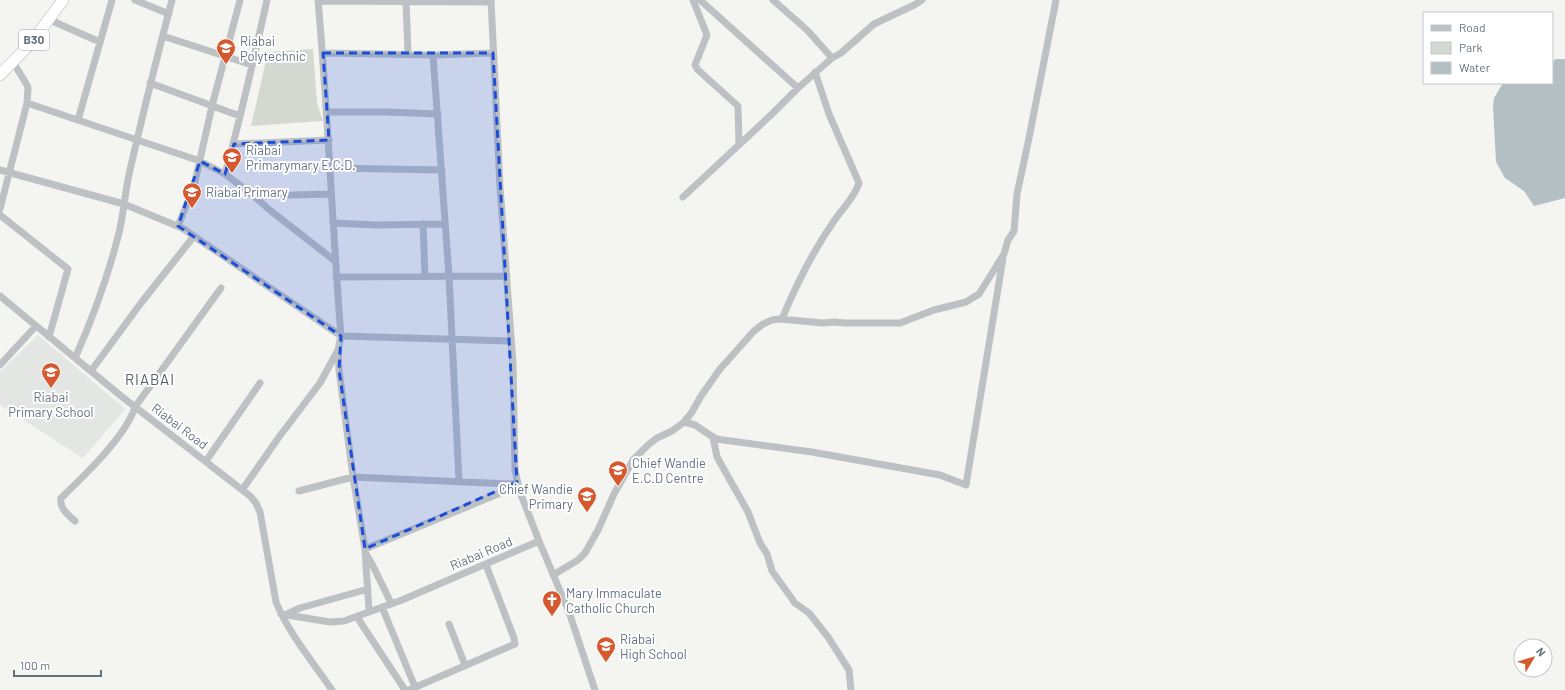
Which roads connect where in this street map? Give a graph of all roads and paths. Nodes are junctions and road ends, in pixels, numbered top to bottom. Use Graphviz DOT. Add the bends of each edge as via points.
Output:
graph roads {
  1 [pos="63,0"];
  2 [pos="112,0"];
  3 [pos="135,0"];
  4 [pos="172,0"];
  5 [pos="240,0"];
  6 [pos="267,0"];
  7 [pos="318,0"];
  8 [pos="692,0"];
  9 [pos="700,0"];
  10 [pos="773,0"];
  11 [pos="922,0"];
  12 [pos="1056,0"];
  13 [pos="381,1"];
  14 [pos="406,1"];
  15 [pos="491,1"];
  16 [pos="169,14"];
  17 [pos="50,20"];
  18 [pos="163,36"];
  19 [pos="100,42"];
  20 [pos="323,53"];
  21 [pos="493,53"];
  22 [pos="408,54"];
  23 [pos="433,55"];
  24 [pos="225,56"];
  25 [pos="832,58"];
  26 [pos="13,62"];
  27 [pos="252,65"];
  28 [pos="815,72"];
  29 [pos="0,75"];
  30 [pos="150,83"];
  31 [pos="798,88"];
  32 [pos="27,103"];
  33 [pos="212,106"];
  34 [pos="328,112"];
  35 [pos="438,114"];
  36 [pos="240,116"];
  37 [pos="78,120"];
  38 [pos="137,140"];
  39 [pos="329,140"];
  40 [pos="234,144"];
  41 [pos="739,145"];
  42 [pos="200,161"];
  43 [pos="331,168"];
  44 [pos="0,170"];
  45 [pos="442,170"];
  46 [pos="9,173"];
  47 [pos="225,174"];
  48 [pos="331,194"];
  49 [pos="254,196"];
  50 [pos="683,197"];
  51 [pos="124,204"];
  52 [pos="0,209"];
  53 [pos="0,215"];
  54 [pos="333,223"];
  55 [pos="423,224"];
  56 [pos="445,224"];
  57 [pos="178,226"];
  58 [pos="194,236"];
  59 [pos="1004,254"];
  60 [pos="335,261"];
  61 [pos="425,276"];
  62 [pos="449,276"];
  63 [pos="507,276"];
  64 [pos="336,277"];
  65 [pos="221,288"];
  66 [pos="0,296"];
  67 [pos="782,319"];
  68 [pos="36,326"];
  69 [pos="341,336"];
  70 [pos="49,337"];
  71 [pos="453,340"];
  72 [pos="511,341"];
  73 [pos="338,350"];
  74 [pos="75,358"];
  75 [pos="0,365"];
  76 [pos="91,371"];
  77 [pos="260,383"];
  78 [pos="135,407"];
  79 [pos="684,422"];
  80 [pos="713,437"];
  81 [pos="206,461"];
  82 [pos="353,477"];
  83 [pos="458,481"];
  84 [pos="514,483"];
  85 [pos="242,490"];
  86 [pos="299,492"];
  87 [pos="75,521"];
  88 [pos="539,541"];
  89 [pos="365,551"];
  90 [pos="486,565"];
  91 [pos="553,575"];
  92 [pos="368,589"];
  93 [pos="391,603"];
  94 [pos="382,607"];
  95 [pos="370,611"];
  96 [pos="283,614"];
  97 [pos="357,617"];
  98 [pos="449,624"];
  99 [pos="466,665"];
  100 [pos="412,688"];
  101 [pos="332,690"];
  102 [pos="405,690"];
  103 [pos="595,690"];
  104 [pos="851,690"];
  1 -- 17 [label="highway, B30"];
  2 -- 19 [label="street"];
  3 -- 16 [label="street"];
  4 -- 16 [label="street"];
  5 -- 24 [label="street"];
  6 -- 27 [label="street"];
  7 -- 13 [label="street"];
  7 -- 20 [label="street"];
  8 -- 41 [label="street" via="708,35 695,65 738,106"];
  9 -- 31 [label="street"];
  10 -- 25 [label="street" via="804,27"];
  11 -- 25 [label="street" via="874,24"];
  12 -- 59 [label="street" via="1017,194 1014,231"];
  13 -- 14 [label="street"];
  14 -- 15 [label="street"];
  14 -- 22 [label="street"];
  15 -- 21 [label="street"];
  16 -- 18 [label="street"];
  17 -- 19 [label="street"];
  17 -- 26 [label="highway, B30"];
  18 -- 24 [label="street"];
  18 -- 30 [label="street"];
  19 -- 37 [label="street"];
  20 -- 22 [label="street"];
  20 -- 34 [label="street"];
  21 -- 23 [label="street"];
  21 -- 63 [label="street"];
  22 -- 23 [label="street"];
  23 -- 35 [label="street"];
  24 -- 27 [label="street"];
  24 -- 33 [label="street"];
  25 -- 28 [label="street"];
  26 -- 29 [label="highway, B30"];
  26 -- 32 [label="street" via="27,85"];
  27 -- 36 [label="street"];
  28 -- 31 [label="street"];
  28 -- 67 [label="street" via="829,114 859,183 817,248"];
  30 -- 33 [label="street"];
  30 -- 38 [label="street"];
  31 -- 41 [label="street"];
  32 -- 37 [label="street"];
  32 -- 46 [label="street"];
  33 -- 36 [label="street"];
  33 -- 42 [label="street"];
  34 -- 35 [label="street"];
  34 -- 39 [label="street"];
  35 -- 45 [label="street"];
  36 -- 40 [label="street"];
  37 -- 38 [label="street"];
  38 -- 42 [label="street"];
  38 -- 51 [label="street"];
  39 -- 40 [label="street"];
  39 -- 43 [label="street"];
  40 -- 47 [label="street"];
  41 -- 50 [label="street"];
  42 -- 47 [label="street"];
  42 -- 57 [label="street" via="194,186"];
  43 -- 45 [label="street"];
  43 -- 48 [label="street"];
  44 -- 46 [label="street"];
  45 -- 56 [label="street"];
  46 -- 51 [label="street"];
  46 -- 52 [label="street"];
  47 -- 49 [label="street"];
  48 -- 49 [label="street"];
  48 -- 54 [label="street"];
  49 -- 60 [label="street"];
  51 -- 57 [label="street"];
  51 -- 74 [label="street" via="105,282"];
  53 -- 70 [label="street" via="68,269"];
  54 -- 55 [label="street"];
  54 -- 60 [label="street"];
  55 -- 56 [label="street"];
  55 -- 61 [label="street"];
  56 -- 62 [label="street"];
  57 -- 58 [label="street"];
  58 -- 69 [label="street"];
  58 -- 76 [label="street"];
  59 -- 67 [label="street" via="979,294 966,302 934,310 905,322 823,323"];
  59 -- 80 [label="street" via="966,485 940,475 812,452 729,442"];
  60 -- 64 [label="street"];
  61 -- 62 [label="street"];
  61 -- 64 [label="street"];
  62 -- 63 [label="street"];
  62 -- 71 [label="street"];
  63 -- 72 [label="street"];
  64 -- 69 [label="street"];
  65 -- 78 [label="street"];
  66 -- 68 [label="street, Riabai Road"];
  67 -- 79 [label="street" via="772,320 754,331 720,369"];
  68 -- 70 [label="street, Riabai Road"];
  68 -- 75 [label="street"];
  69 -- 71 [label="street"];
  69 -- 73 [label="street"];
  70 -- 74 [label="street, Riabai Road"];
  71 -- 72 [label="street"];
  71 -- 83 [label="street"];
  72 -- 84 [label="street"];
  73 -- 82 [label="street"];
  73 -- 85 [label="street" via="320,383"];
  74 -- 76 [label="street, Riabai Road"];
  76 -- 78 [label="street, Riabai Road"];
  77 -- 81 [label="street"];
  78 -- 81 [label="street, Riabai Road"];
  78 -- 87 [label="street" via="113,442 61,498 65,512"];
  79 -- 80 [label="street" via="695,425"];
  79 -- 91 [label="street" via="648,445 634,460 585,553"];
  80 -- 104 [label="street" via="717,457 748,512 772,571 794,603 809,613 828,637 849,670"];
  81 -- 85 [label="street, Riabai Road"];
  82 -- 83 [label="street"];
  82 -- 86 [label="street"];
  82 -- 89 [label="street"];
  83 -- 84 [label="street"];
  84 -- 88 [label="street"];
  84 -- 89 [label="street" via="498,494"];
  85 -- 96 [label="street, Riabai Road" via="256,503 260,512 276,602"];
  88 -- 90 [label="street, Riabai Road"];
  88 -- 91 [label="street"];
  89 -- 92 [label="street"];
  89 -- 93 [label="street"];
  90 -- 93 [label="street, Riabai Road"];
  90 -- 99 [label="street" via="516,642"];
  91 -- 103 [label="street" via="569,612"];
  92 -- 95 [label="street"];
  92 -- 96 [label="street"];
  93 -- 94 [label="street, Riabai Road"];
  94 -- 95 [label="street, Riabai Road"];
  94 -- 100 [label="street"];
  95 -- 97 [label="street, Riabai Road"];
  96 -- 97 [label="street, Riabai Road" via="330,622"];
  96 -- 101 [label="street, Riabai Road" via="292,633"];
  97 -- 102 [label="street"];
  98 -- 99 [label="street"];
  99 -- 100 [label="street"];
}
